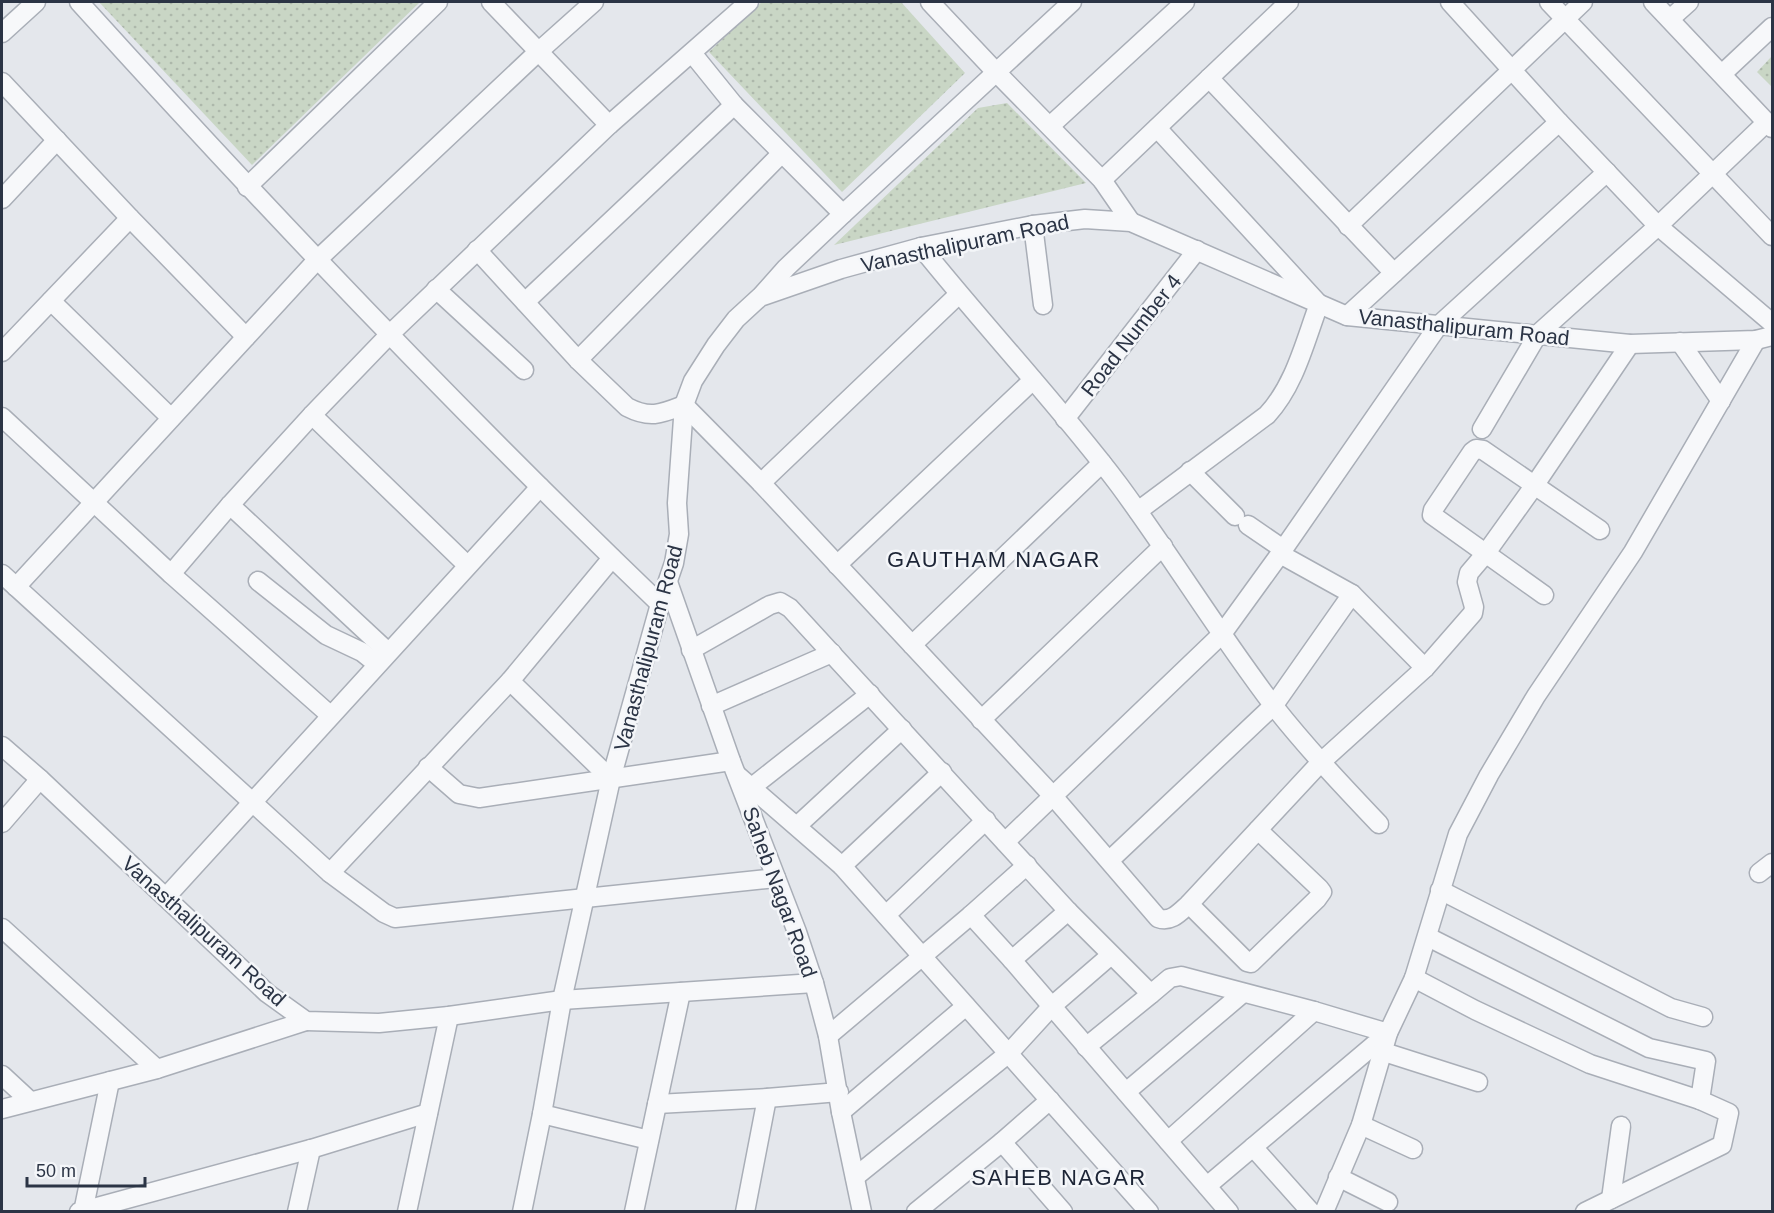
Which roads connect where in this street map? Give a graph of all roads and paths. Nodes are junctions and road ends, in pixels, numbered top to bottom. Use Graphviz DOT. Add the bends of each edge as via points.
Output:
graph roads {
  1 [pos="36,2"];
  2 [pos="79,2"];
  3 [pos="438,2"];
  4 [pos="491,2"];
  5 [pos="594,2"];
  6 [pos="749,2"];
  7 [pos="930,2"];
  8 [pos="1072,2"];
  9 [pos="1185,2"];
  10 [pos="1289,2"];
  11 [pos="1450,2"];
  12 [pos="1549,2"];
  13 [pos="1583,2"];
  14 [pos="1653,2"];
  15 [pos="1689,2"];
  16 [pos="1565,18"];
  17 [pos="1670,19"];
  18 [pos="1773,27"];
  19 [pos="2,33"];
  20 [pos="538,52"];
  21 [pos="692,53"];
  22 [pos="1513,69"];
  23 [pos="996,72"];
  24 [pos="1722,74"];
  25 [pos="1209,78"];
  26 [pos="2,82"];
  27 [pos="734,105"];
  28 [pos="1559,122"];
  29 [pos="609,125"];
  30 [pos="1770,125"];
  31 [pos="1050,126"];
  32 [pos="1157,128"];
  33 [pos="57,140"];
  34 [pos="781,154"];
  35 [pos="1607,172"];
  36 [pos="1713,174"];
  37 [pos="1102,180"];
  38 [pos="247,187"];
  39 [pos="2,199"];
  40 [pos="843,214"];
  41 [pos="130,218"];
  42 [pos="1131,222"];
  43 [pos="1033,225"];
  44 [pos="1348,226"];
  45 [pos="1658,226"];
  46 [pos="1773,236"];
  47 [pos="921,247"];
  48 [pos="477,250"];
  49 [pos="1197,250"];
  50 [pos="317,260"];
  51 [pos="1394,273"];
  52 [pos="436,289"];
  53 [pos="959,294"];
  54 [pos="760,297"];
  55 [pos="51,301"];
  56 [pos="525,302"];
  57 [pos="1319,304"];
  58 [pos="1043,305"];
  59 [pos="1347,316"];
  60 [pos="1773,322"];
  61 [pos="1438,326"];
  62 [pos="390,334"];
  63 [pos="1538,334"];
  64 [pos="246,337"];
  65 [pos="1764,338"];
  66 [pos="1680,342"];
  67 [pos="1630,344"];
  68 [pos="2,352"];
  69 [pos="578,360"];
  70 [pos="524,370"];
  71 [pos="1033,380"];
  72 [pos="1721,401"];
  73 [pos="684,405"];
  74 [pos="312,415"];
  75 [pos="2,417"];
  76 [pos="171,418"];
  77 [pos="1065,419"];
  78 [pos="1482,429"];
  79 [pos="1102,463"];
  80 [pos="1190,471"];
  81 [pos="761,483"];
  82 [pos="1534,486"];
  83 [pos="540,487"];
  84 [pos="93,503"];
  85 [pos="230,506"];
  86 [pos="1138,511"];
  87 [pos="1600,530"];
  88 [pos="1163,546"];
  89 [pos="1282,552"];
  90 [pos="1486,553"];
  91 [pos="612,558"];
  92 [pos="467,565"];
  93 [pos="837,566"];
  94 [pos="2,574"];
  95 [pos="171,574"];
  96 [pos="258,581"];
  97 [pos="668,582"];
  98 [pos="16,587"];
  99 [pos="1352,594"];
  100 [pos="1544,594"];
  101 [pos="660,604"];
  102 [pos="1222,634"];
  103 [pos="912,645"];
  104 [pos="691,650"];
  105 [pos="832,653"];
  106 [pos="382,658"];
  107 [pos="1425,668"];
  108 [pos="510,681"];
  109 [pos="870,694"];
  110 [pos="1274,705"];
  111 [pos="711,706"];
  112 [pos="330,715"];
  113 [pos="981,720"];
  114 [pos="902,729"];
  115 [pos="2,746"];
  116 [pos="1320,763"];
  117 [pos="428,767"];
  118 [pos="733,767"];
  119 [pos="942,772"];
  120 [pos="40,779"];
  121 [pos="611,779"];
  122 [pos="752,787"];
  123 [pos="1053,796"];
  124 [pos="254,802"];
  125 [pos="986,820"];
  126 [pos="2,823"];
  127 [pos="1379,824"];
  128 [pos="798,825"];
  129 [pos="1258,830"];
  130 [pos="1005,842"];
  131 [pos="1110,861"];
  132 [pos="1027,865"];
  133 [pos="842,866"];
  134 [pos="330,873"];
  135 [pos="776,878"];
  136 [pos="1440,890"];
  137 [pos="166,897"];
  138 [pos="585,897"];
  139 [pos="1189,904"];
  140 [pos="1068,911"];
  141 [pos="886,915"];
  142 [pos="971,915"];
  143 [pos="2,927"];
  144 [pos="1428,937"];
  145 [pos="1111,955"];
  146 [pos="923,957"];
  147 [pos="1012,960"];
  148 [pos="1414,978"];
  149 [pos="814,983"];
  150 [pos="681,992"];
  151 [pos="1243,993"];
  152 [pos="1151,994"];
  153 [pos="562,1000"];
  154 [pos="966,1006"];
  155 [pos="1052,1006"];
  156 [pos="1314,1011"];
  157 [pos="449,1016"];
  158 [pos="1702,1017"];
  159 [pos="306,1021"];
  160 [pos="1389,1033"];
  161 [pos="828,1036"];
  162 [pos="1086,1047"];
  163 [pos="1384,1052"];
  164 [pos="1009,1053"];
  165 [pos="157,1069"];
  166 [pos="2,1075"];
  167 [pos="110,1081"];
  168 [pos="1478,1082"];
  169 [pos="839,1092"];
  170 [pos="1126,1092"];
  171 [pos="767,1098"];
  172 [pos="29,1100"];
  173 [pos="1050,1100"];
  174 [pos="1701,1100"];
  175 [pos="657,1104"];
  176 [pos="2,1109"];
  177 [pos="841,1112"];
  178 [pos="428,1113"];
  179 [pos="542,1114"];
  180 [pos="1361,1125"];
  181 [pos="1621,1125"];
  182 [pos="649,1140"];
  183 [pos="1168,1140"];
  184 [pos="1002,1142"];
  185 [pos="1253,1147"];
  186 [pos="311,1149"];
  187 [pos="1413,1149"];
  188 [pos="855,1177"];
  189 [pos="1338,1177"];
  190 [pos="1208,1186"];
  191 [pos="1611,1199"];
  192 [pos="1388,1202"];
  193 [pos="940,1204"];
  194 [pos="91,1210"];
  195 [pos="297,1212"];
  196 [pos="407,1212"];
  197 [pos="522,1212"];
  198 [pos="634,1212"];
  199 [pos="745,1212"];
  200 [pos="862,1212"];
  201 [pos="916,1212"];
  202 [pos="1063,1212"];
  203 [pos="1149,1212"];
  204 [pos="1229,1212"];
  205 [pos="1311,1212"];
  206 [pos="1324,1212"];
  207 [pos="1585,1212"];
  1 -- 19 [label="street"];
  2 -- 38 [label="street"];
  3 -- 38 [label="street"];
  4 -- 20 [label="street"];
  5 -- 20 [label="street"];
  6 -- 21 [label="street"];
  7 -- 23 [label="street"];
  8 -- 23 [label="street"];
  9 -- 31 [label="street"];
  10 -- 25 [label="street"];
  11 -- 22 [label="street"];
  12 -- 16 [label="street"];
  13 -- 16 [label="street"];
  14 -- 17 [label="street"];
  15 -- 17 [label="street"];
  16 -- 22 [label="street"];
  16 -- 36 [label="street"];
  17 -- 24 [label="street"];
  18 -- 24 [label="street"];
  20 -- 29 [label="street"];
  20 -- 50 [label="street"];
  21 -- 27 [label="street"];
  21 -- 29 [label="street"];
  22 -- 28 [label="street"];
  22 -- 44 [label="street"];
  23 -- 31 [label="street"];
  23 -- 40 [label="street"];
  24 -- 30 [label="street"];
  25 -- 32 [label="street"];
  25 -- 44 [label="street"];
  26 -- 33 [label="street"];
  27 -- 34 [label="street"];
  27 -- 56 [label="street"];
  28 -- 35 [label="street"];
  28 -- 51 [label="street"];
  29 -- 48 [label="street"];
  30 -- 36 [label="street"];
  31 -- 37 [label="street"];
  32 -- 37 [label="street"];
  32 -- 57 [label="street"];
  33 -- 39 [label="street"];
  33 -- 41 [label="street"];
  34 -- 40 [label="street"];
  34 -- 69 [label="street"];
  35 -- 45 [label="street"];
  35 -- 61 [label="street"];
  36 -- 45 [label="street"];
  36 -- 46 [label="street"];
  37 -- 42 [label="street"];
  38 -- 50 [label="street"];
  40 -- 54 [label="street"];
  41 -- 55 [label="street"];
  41 -- 64 [label="street"];
  42 -- 43 [label="street, Vanasthalipuram Road" via="1085,219"];
  42 -- 49 [label="street, Vanasthalipuram Road"];
  43 -- 47 [label="street, Vanasthalipuram Road"];
  43 -- 58 [label="street"];
  44 -- 51 [label="street"];
  45 -- 60 [label="street"];
  45 -- 63 [label="street"];
  47 -- 53 [label="street"];
  47 -- 54 [label="street, Vanasthalipuram Road"];
  48 -- 52 [label="street"];
  48 -- 56 [label="street"];
  49 -- 57 [label="street, Vanasthalipuram Road"];
  49 -- 77 [label="street, Road Number 4"];
  50 -- 62 [label="street"];
  50 -- 64 [label="street"];
  51 -- 59 [label="street"];
  52 -- 62 [label="street"];
  52 -- 70 [label="street"];
  53 -- 71 [label="street"];
  53 -- 81 [label="street"];
  54 -- 73 [label="street, Vanasthalipuram Road" via="716,345 693,381"];
  55 -- 68 [label="street"];
  55 -- 76 [label="street"];
  56 -- 69 [label="street"];
  57 -- 59 [label="street, Vanasthalipuram Road"];
  57 -- 80 [label="street" via="1279,402"];
  59 -- 61 [label="street, Vanasthalipuram Road"];
  61 -- 63 [label="street, Vanasthalipuram Road"];
  61 -- 89 [label="street"];
  62 -- 74 [label="street"];
  62 -- 83 [label="street"];
  63 -- 67 [label="street, Vanasthalipuram Road"];
  63 -- 78 [label="street"];
  64 -- 76 [label="street"];
  65 -- 66 [label="street, Vanasthalipuram Road"];
  65 -- 72 [label="street"];
  66 -- 67 [label="street, Vanasthalipuram Road"];
  66 -- 72 [label="street"];
  67 -- 82 [label="street"];
  69 -- 73 [label="street" via="637,412 658,415"];
  71 -- 77 [label="street"];
  71 -- 93 [label="street"];
  72 -- 136 [label="street" via="1633,552 1536,696 1489,775 1458,834"];
  73 -- 81 [label="street"];
  73 -- 97 [label="street, Vanasthalipuram Road" via="677,503 679,534"];
  74 -- 85 [label="street"];
  74 -- 92 [label="street"];
  75 -- 84 [label="street"];
  76 -- 84 [label="street"];
  77 -- 79 [label="street"];
  79 -- 86 [label="street"];
  79 -- 103 [label="street"];
  80 -- 86 [label="street"];
  80 -- 89 [label="street" via="1242,521"];
  81 -- 93 [label="street"];
  82 -- 87 [label="street"];
  82 -- 90 [label="street"];
  82 -- 90 [label="street" via="1483,450 1472,452 1432,515"];
  83 -- 91 [label="street"];
  83 -- 92 [label="street"];
  84 -- 95 [label="street"];
  84 -- 98 [label="street"];
  85 -- 95 [label="street"];
  85 -- 106 [label="street"];
  86 -- 88 [label="street"];
  88 -- 102 [label="street"];
  88 -- 113 [label="street"];
  89 -- 99 [label="street"];
  89 -- 102 [label="street"];
  90 -- 100 [label="street"];
  90 -- 107 [label="street" via="1469,573 1467,582 1473,613"];
  91 -- 101 [label="street"];
  91 -- 108 [label="street"];
  92 -- 106 [label="street"];
  93 -- 103 [label="street"];
  94 -- 98 [label="street"];
  95 -- 112 [label="street"];
  96 -- 106 [label="street" via="326,635"];
  97 -- 101 [label="street, Vanasthalipuram Road"];
  97 -- 104 [label="street, Saheb Nagar Road"];
  98 -- 124 [label="street"];
  99 -- 107 [label="street"];
  99 -- 110 [label="street"];
  101 -- 121 [label="street, Vanasthalipuram Road"];
  102 -- 110 [label="street"];
  102 -- 123 [label="street"];
  103 -- 113 [label="street"];
  104 -- 105 [label="street" via="780,602"];
  104 -- 111 [label="street, Saheb Nagar Road"];
  105 -- 109 [label="street"];
  105 -- 111 [label="street"];
  106 -- 112 [label="street"];
  107 -- 116 [label="street"];
  108 -- 117 [label="street"];
  108 -- 121 [label="street"];
  109 -- 114 [label="street"];
  109 -- 122 [label="street"];
  110 -- 116 [label="street"];
  110 -- 131 [label="street"];
  111 -- 118 [label="street, Saheb Nagar Road"];
  112 -- 124 [label="street"];
  113 -- 123 [label="street"];
  114 -- 119 [label="street"];
  114 -- 128 [label="street"];
  115 -- 120 [label="street, Vanasthalipuram Road"];
  116 -- 127 [label="street"];
  116 -- 129 [label="street"];
  117 -- 121 [label="street" via="459,794 479,798"];
  117 -- 134 [label="street"];
  118 -- 121 [label="street"];
  118 -- 122 [label="street"];
  118 -- 135 [label="street, Saheb Nagar Road"];
  119 -- 125 [label="street"];
  119 -- 133 [label="street"];
  120 -- 126 [label="street"];
  120 -- 137 [label="street, Vanasthalipuram Road"];
  121 -- 138 [label="street, Vanasthalipuram Road"];
  122 -- 128 [label="street"];
  123 -- 130 [label="street"];
  123 -- 131 [label="street"];
  124 -- 134 [label="street"];
  124 -- 137 [label="street"];
  125 -- 130 [label="street"];
  125 -- 141 [label="street"];
  128 -- 133 [label="street"];
  129 -- 139 [label="street"];
  129 -- 139 [label="street" via="1319,888 1321,895 1251,963"];
  130 -- 132 [label="street"];
  131 -- 139 [label="street" via="1158,918 1171,919"];
  132 -- 140 [label="street"];
  132 -- 142 [label="street"];
  133 -- 141 [label="street"];
  134 -- 138 [label="street" via="394,918"];
  135 -- 138 [label="street"];
  135 -- 149 [label="street, Saheb Nagar Road"];
  136 -- 144 [label="street"];
  136 -- 158 [label="street" via="1671,1008"];
  137 -- 159 [label="street, Vanasthalipuram Road" via="267,993"];
  138 -- 153 [label="street, Vanasthalipuram Road"];
  140 -- 145 [label="street"];
  140 -- 147 [label="street"];
  141 -- 146 [label="street"];
  142 -- 146 [label="street"];
  142 -- 147 [label="street"];
  143 -- 165 [label="street"];
  144 -- 148 [label="street"];
  144 -- 174 [label="street" via="1649,1048 1706,1061"];
  145 -- 152 [label="street"];
  145 -- 155 [label="street"];
  146 -- 154 [label="street"];
  146 -- 161 [label="street"];
  147 -- 155 [label="street"];
  148 -- 160 [label="street"];
  148 -- 174 [label="street" via="1590,1064"];
  149 -- 150 [label="street"];
  149 -- 161 [label="street, Saheb Nagar Road"];
  150 -- 153 [label="street"];
  150 -- 175 [label="street"];
  151 -- 152 [label="street" via="1180,976 1170,978"];
  151 -- 156 [label="street"];
  151 -- 170 [label="street"];
  152 -- 162 [label="street"];
  153 -- 157 [label="street, Vanasthalipuram Road"];
  153 -- 179 [label="street"];
  154 -- 164 [label="street"];
  154 -- 177 [label="street"];
  155 -- 162 [label="street"];
  155 -- 164 [label="street"];
  156 -- 160 [label="street"];
  156 -- 183 [label="street"];
  157 -- 159 [label="street, Vanasthalipuram Road" via="379,1023"];
  157 -- 178 [label="street"];
  159 -- 165 [label="street"];
  160 -- 163 [label="street"];
  160 -- 185 [label="street"];
  161 -- 169 [label="street, Saheb Nagar Road"];
  162 -- 170 [label="street"];
  163 -- 168 [label="street"];
  163 -- 180 [label="street"];
  164 -- 173 [label="street"];
  164 -- 188 [label="street"];
  165 -- 167 [label="street"];
  166 -- 172 [label="street"];
  167 -- 172 [label="street"];
  167 -- 194 [label="street"];
  169 -- 171 [label="street"];
  169 -- 177 [label="street, Saheb Nagar Road"];
  170 -- 183 [label="street"];
  171 -- 175 [label="street"];
  171 -- 199 [label="street"];
  172 -- 176 [label="street"];
  173 -- 184 [label="street"];
  173 -- 203 [label="street"];
  174 -- 191 [label="street" via="1729,1113 1722,1145"];
  175 -- 182 [label="street"];
  177 -- 188 [label="street, Saheb Nagar Road"];
  178 -- 186 [label="street"];
  178 -- 196 [label="street"];
  179 -- 182 [label="street"];
  179 -- 197 [label="street"];
  180 -- 187 [label="street"];
  180 -- 189 [label="street"];
  181 -- 191 [label="street"];
  182 -- 198 [label="street"];
  183 -- 190 [label="street"];
  184 -- 193 [label="street"];
  184 -- 202 [label="street"];
  185 -- 190 [label="street"];
  185 -- 205 [label="street"];
  186 -- 194 [label="street"];
  186 -- 195 [label="street"];
  188 -- 200 [label="street, Saheb Nagar Road"];
  189 -- 192 [label="street"];
  189 -- 206 [label="street"];
  190 -- 204 [label="street"];
  191 -- 207 [label="street"];
  193 -- 201 [label="street"];
}
